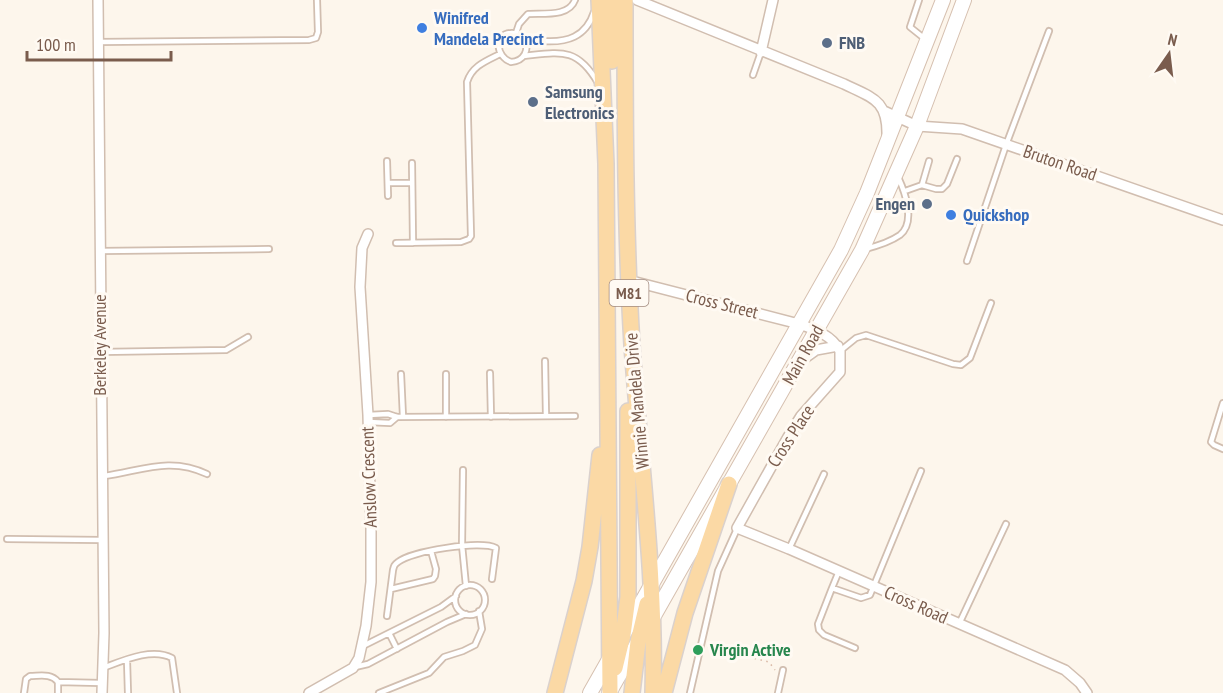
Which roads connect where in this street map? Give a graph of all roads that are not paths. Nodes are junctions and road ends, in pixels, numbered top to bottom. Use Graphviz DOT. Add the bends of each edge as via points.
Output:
graph roads {
  1 [pos="98,0"];
  2 [pos="317,0"];
  3 [pos="575,0"];
  4 [pos="598,0"];
  5 [pos="613,0"];
  6 [pos="624,0"];
  7 [pos="637,0"];
  8 [pos="774,0"];
  9 [pos="919,0"];
  10 [pos="964,0"];
  11 [pos="941,4"];
  12 [pos="1048,31"];
  13 [pos="516,33"];
  14 [pos="524,39"];
  15 [pos="926,41"];
  16 [pos="98,42"];
  17 [pos="761,52"];
  18 [pos="500,54"];
  19 [pos="524,56"];
  20 [pos="753,75"];
  21 [pos="603,93"];
  22 [pos="890,114"];
  23 [pos="917,126"];
  24 [pos="1006,145"];
  25 [pos="957,159"];
  26 [pos="929,160"];
  27 [pos="387,161"];
  28 [pos="412,163"];
  29 [pos="606,164"];
  30 [pos="896,175"];
  31 [pos="388,183"];
  32 [pos="412,183"];
  33 [pos="922,185"];
  34 [pos="905,191"];
  35 [pos="388,196"];
  36 [pos="1223,220"];
  37 [pos="368,234"];
  38 [pos="396,243"];
  39 [pos="413,243"];
  40 [pos="269,249"];
  41 [pos="862,250"];
  42 [pos="100,251"];
  43 [pos="967,261"];
  44 [pos="628,280"];
  45 [pos="991,303"];
  46 [pos="799,324"];
  47 [pos="816,330"];
  48 [pos="248,338"];
  49 [pos="839,348"];
  50 [pos="633,351"];
  51 [pos="100,352"];
  52 [pos="545,361"];
  53 [pos="799,362"];
  54 [pos="490,373"];
  55 [pos="401,374"];
  56 [pos="446,374"];
  57 [pos="608,402"];
  58 [pos="1223,404"];
  59 [pos="546,416"];
  60 [pos="575,416"];
  61 [pos="400,417"];
  62 [pos="446,417"];
  63 [pos="490,417"];
  64 [pos="368,419"];
  65 [pos="1223,449"];
  66 [pos="463,470"];
  67 [pos="921,471"];
  68 [pos="207,474"];
  69 [pos="824,474"];
  70 [pos="101,477"];
  71 [pos="729,484"];
  72 [pos="1006,524"];
  73 [pos="737,528"];
  74 [pos="7,539"];
  75 [pos="101,540"];
  76 [pos="462,545"];
  77 [pos="789,549"];
  78 [pos="431,551"];
  79 [pos="839,571"];
  80 [pos="492,579"];
  81 [pos="466,586"];
  82 [pos="652,586"];
  83 [pos="875,586"];
  84 [pos="391,588"];
  85 [pos="832,588"];
  86 [pos="456,596"];
  87 [pos="479,611"];
  88 [pos="466,614"];
  89 [pos="387,616"];
  90 [pos="653,617"];
  91 [pos="959,624"];
  92 [pos="389,633"];
  93 [pos="623,635"];
  94 [pos="638,642"];
  95 [pos="363,646"];
  96 [pos="855,648"];
  97 [pos="397,649"];
  98 [pos="127,660"];
  99 [pos="609,661"];
  100 [pos="103,668"];
  101 [pos="353,668"];
  102 [pos="783,670"];
  103 [pos="58,682"];
  104 [pos="102,689"];
  105 [pos="779,690"];
  106 [pos="609,692"];
  107 [pos="24,693"];
  108 [pos="58,693"];
  109 [pos="128,693"];
  110 [pos="177,693"];
  111 [pos="309,693"];
  112 [pos="379,693"];
  113 [pos="555,693"];
  114 [pos="590,693"];
  115 [pos="632,693"];
  116 [pos="653,693"];
  117 [pos="664,693"];
  118 [pos="690,693"];
  119 [pos="1088,693"];
  1 -- 16 [label="street, Berkeley Avenue"];
  2 -- 16 [label="lane" via="318,32 316,38 309,40"];
  3 -- 13 [label="lane" via="565,11 528,14"];
  4 -- 14 [label="lane" via="592,19 581,34 549,42"];
  4 -- 21 [label="main road, Winnie Mandela Drive / M81"];
  5 -- 29 [label="main road" via="612,153"];
  6 -- 44 [label="main road, Winnie Mandela Drive / M81"];
  7 -- 17 [label="street, Bruton Road"];
  8 -- 17 [label="street"];
  9 -- 15 [label="lane" via="910,27"];
  10 -- 23 [label="main road, Main Road"];
  11 -- 15 [label="main road, Main Road"];
  12 -- 24 [label="lane"];
  13 -- 14 [label="lane"];
  13 -- 18 [label="lane" via="503,37 498,45"];
  14 -- 19 [label="lane"];
  15 -- 22 [label="main road, Main Road"];
  16 -- 42 [label="street, Berkeley Avenue"];
  17 -- 20 [label="lane"];
  17 -- 22 [label="street, Bruton Road" via="876,99"];
  18 -- 19 [label="lane" via="511,62"];
  18 -- 39 [label="lane" via="476,67 467,82 471,236 461,242"];
  19 -- 21 [label="lane" via="574,56 589,68"];
  21 -- 29 [label="main road, Winnie Mandela Drive / M81"];
  22 -- 23 [label="street, Bruton Road"];
  22 -- 46 [label="main road, Main Road" via="887,142 867,193 841,250"];
  23 -- 24 [label="street, Bruton Road" via="962,129"];
  23 -- 30 [label="main road, Main Road"];
  24 -- 36 [label="street, Bruton Road"];
  24 -- 43 [label="lane"];
  25 -- 33 [label="lane" via="942,189"];
  26 -- 33 [label="lane"];
  27 -- 31 [label="lane"];
  28 -- 32 [label="lane"];
  29 -- 57 [label="main road, Winnie Mandela Drive / M81"];
  30 -- 34 [label="lane"];
  30 -- 41 [label="main road, Main Road"];
  31 -- 32 [label="lane"];
  31 -- 35 [label="lane"];
  32 -- 39 [label="lane"];
  33 -- 34 [label="lane"];
  34 -- 41 [label="lane" via="908,211 902,232"];
  37 -- 64 [label="street, Anslow Crescent" via="362,248 360,287"];
  38 -- 39 [label="lane"];
  40 -- 42 [label="lane"];
  41 -- 47 [label="main road, Main Road"];
  42 -- 51 [label="street, Berkeley Avenue"];
  44 -- 46 [label="street, Cross Street"];
  44 -- 50 [label="main road, Winnie Mandela Drive / M81"];
  45 -- 49 [label="lane" via="970,358 962,365 866,335"];
  46 -- 47 [label="street, Cross Street"];
  46 -- 82 [label="main road, Main Road"];
  47 -- 49 [label="street"];
  47 -- 53 [label="main road, Main Road"];
  48 -- 51 [label="lane" via="226,350"];
  49 -- 53 [label="street" via="816,350"];
  49 -- 73 [label="street, Cross Place" via="840,372 801,416"];
  50 -- 82 [label="main road, Winnie Mandela Drive / M81"];
  50 -- 93 [label="main road" via="628,390 628,597"];
  51 -- 70 [label="street, Berkeley Avenue"];
  52 -- 59 [label="lane"];
  53 -- 71 [label="main road, Main Road"];
  54 -- 63 [label="lane"];
  55 -- 61 [label="lane"];
  56 -- 62 [label="lane"];
  57 -- 99 [label="main road, Winnie Mandela Drive / M81"];
  57 -- 113 [label="main road" via="586,570"];
  58 -- 65 [label="lane" via="1212,442"];
  59 -- 60 [label="lane"];
  59 -- 63 [label="lane"];
  61 -- 62 [label="lane"];
  61 -- 64 [label="lane" via="390,423"];
  62 -- 63 [label="lane"];
  64 -- 95 [label="street, Anslow Crescent" via="371,582"];
  66 -- 76 [label="lane"];
  67 -- 83 [label="lane"];
  68 -- 70 [label="lane" via="190,467 165,465"];
  69 -- 77 [label="lane"];
  70 -- 75 [label="street, Berkeley Avenue"];
  71 -- 90 [label="main road, Main Road"];
  71 -- 117 [label="main road" via="685,613"];
  72 -- 91 [label="lane"];
  73 -- 77 [label="street, Cross Road"];
  73 -- 118 [label="lane" via="718,571"];
  74 -- 75 [label="lane"];
  75 -- 100 [label="street, Berkeley Avenue"];
  76 -- 78 [label="lane"];
  76 -- 80 [label="lane" via="496,548"];
  76 -- 81 [label="lane"];
  77 -- 79 [label="street, Cross Road"];
  78 -- 84 [label="lane" via="398,562"];
  78 -- 84 [label="lane" via="435,576"];
  79 -- 83 [label="street, Cross Road"];
  79 -- 85 [label="lane"];
  81 -- 86 [label="lane"];
  81 -- 87 [label="lane" via="476,587 483,594 484,603"];
  82 -- 90 [label="main road, Winnie Mandela Drive / M81"];
  82 -- 93 [label="main road, Main Road"];
  82 -- 94 [label="main road"];
  83 -- 85 [label="lane" via="867,597 861,598"];
  83 -- 91 [label="street, Cross Road"];
  84 -- 89 [label="lane"];
  85 -- 96 [label="lane" via="819,630"];
  86 -- 88 [label="lane" via="456,605"];
  86 -- 92 [label="lane"];
  87 -- 88 [label="lane"];
  87 -- 112 [label="lane" via="482,629 476,645 444,657 429,673"];
  88 -- 97 [label="lane"];
  90 -- 94 [label="main road, Main Road"];
  90 -- 116 [label="main road, Winnie Mandela Drive / M81"];
  91 -- 119 [label="street, Cross Road" via="1065,670"];
  92 -- 95 [label="lane"];
  92 -- 97 [label="lane"];
  93 -- 99 [label="main road, Main Road"];
  93 -- 106 [label="main road"];
  94 -- 106 [label="main road, Main Road"];
  94 -- 115 [label="main road"];
  95 -- 101 [label="street, Anslow Crescent"];
  97 -- 101 [label="lane"];
  98 -- 100 [label="lane"];
  98 -- 109 [label="lane"];
  98 -- 110 [label="lane" via="164,654 172,658"];
  99 -- 106 [label="main road, Winnie Mandela Drive / M81"];
  99 -- 114 [label="main road, Main Road"];
  100 -- 104 [label="street, Berkeley Avenue"];
  101 -- 111 [label="street"];
  102 -- 105 [label="lane"];
  103 -- 104 [label="lane"];
  103 -- 107 [label="lane" via="49,676 30,676"];
  103 -- 108 [label="lane"];
}
